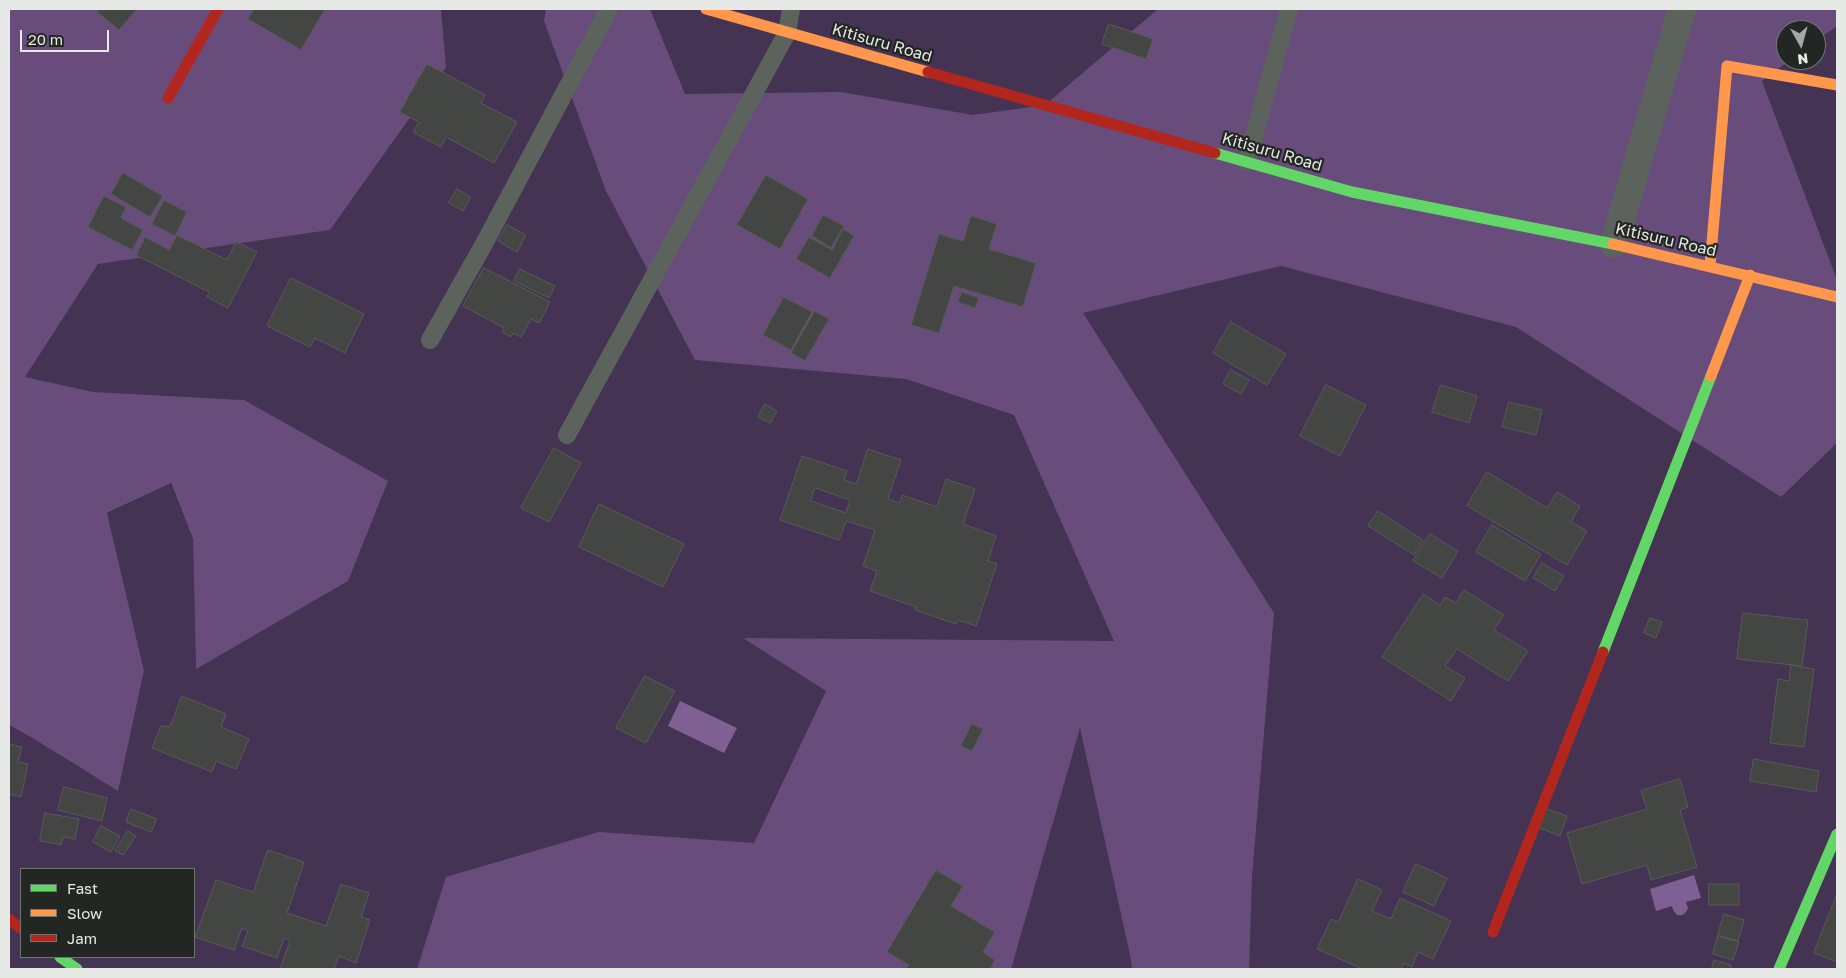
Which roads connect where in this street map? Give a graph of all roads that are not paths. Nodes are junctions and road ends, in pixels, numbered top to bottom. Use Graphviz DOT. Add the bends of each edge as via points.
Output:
graph roads {
  1 [pos="218,9"];
  2 [pos="609,9"];
  3 [pos="706,9"];
  4 [pos="791,9"];
  5 [pos="1289,9"];
  6 [pos="1682,9"];
  7 [pos="787,33"];
  8 [pos="1837,85"];
  9 [pos="168,98"];
  10 [pos="1247,162"];
  11 [pos="1614,244"];
  12 [pos="1710,266"];
  13 [pos="1750,275"];
  14 [pos="1837,297"];
  15 [pos="430,340"];
  16 [pos="567,435"];
  17 [pos="1837,834"];
  18 [pos="9,920"];
  19 [pos="20,928"];
  20 [pos="1493,932"];
  21 [pos="61,958"];
  22 [pos="77,969"];
  23 [pos="1780,969"];
  1 -- 9 [label="street"];
  2 -- 15 [label="lane"];
  3 -- 7 [label="street, Kitisuru Road"];
  4 -- 7 [label="lane"];
  5 -- 10 [label="lane"];
  6 -- 11 [label="street"];
  7 -- 10 [label="street, Kitisuru Road"];
  7 -- 16 [label="lane"];
  8 -- 12 [label="street" via="1727,66"];
  10 -- 11 [label="street, Kitisuru Road" via="1352,192"];
  11 -- 12 [label="street, Kitisuru Road"];
  12 -- 13 [label="street, Kitisuru Road"];
  13 -- 14 [label="street, Kitisuru Road"];
  13 -- 20 [label="street"];
  17 -- 23 [label="street"];
  18 -- 19 [label="street"];
  21 -- 22 [label="street"];
}
